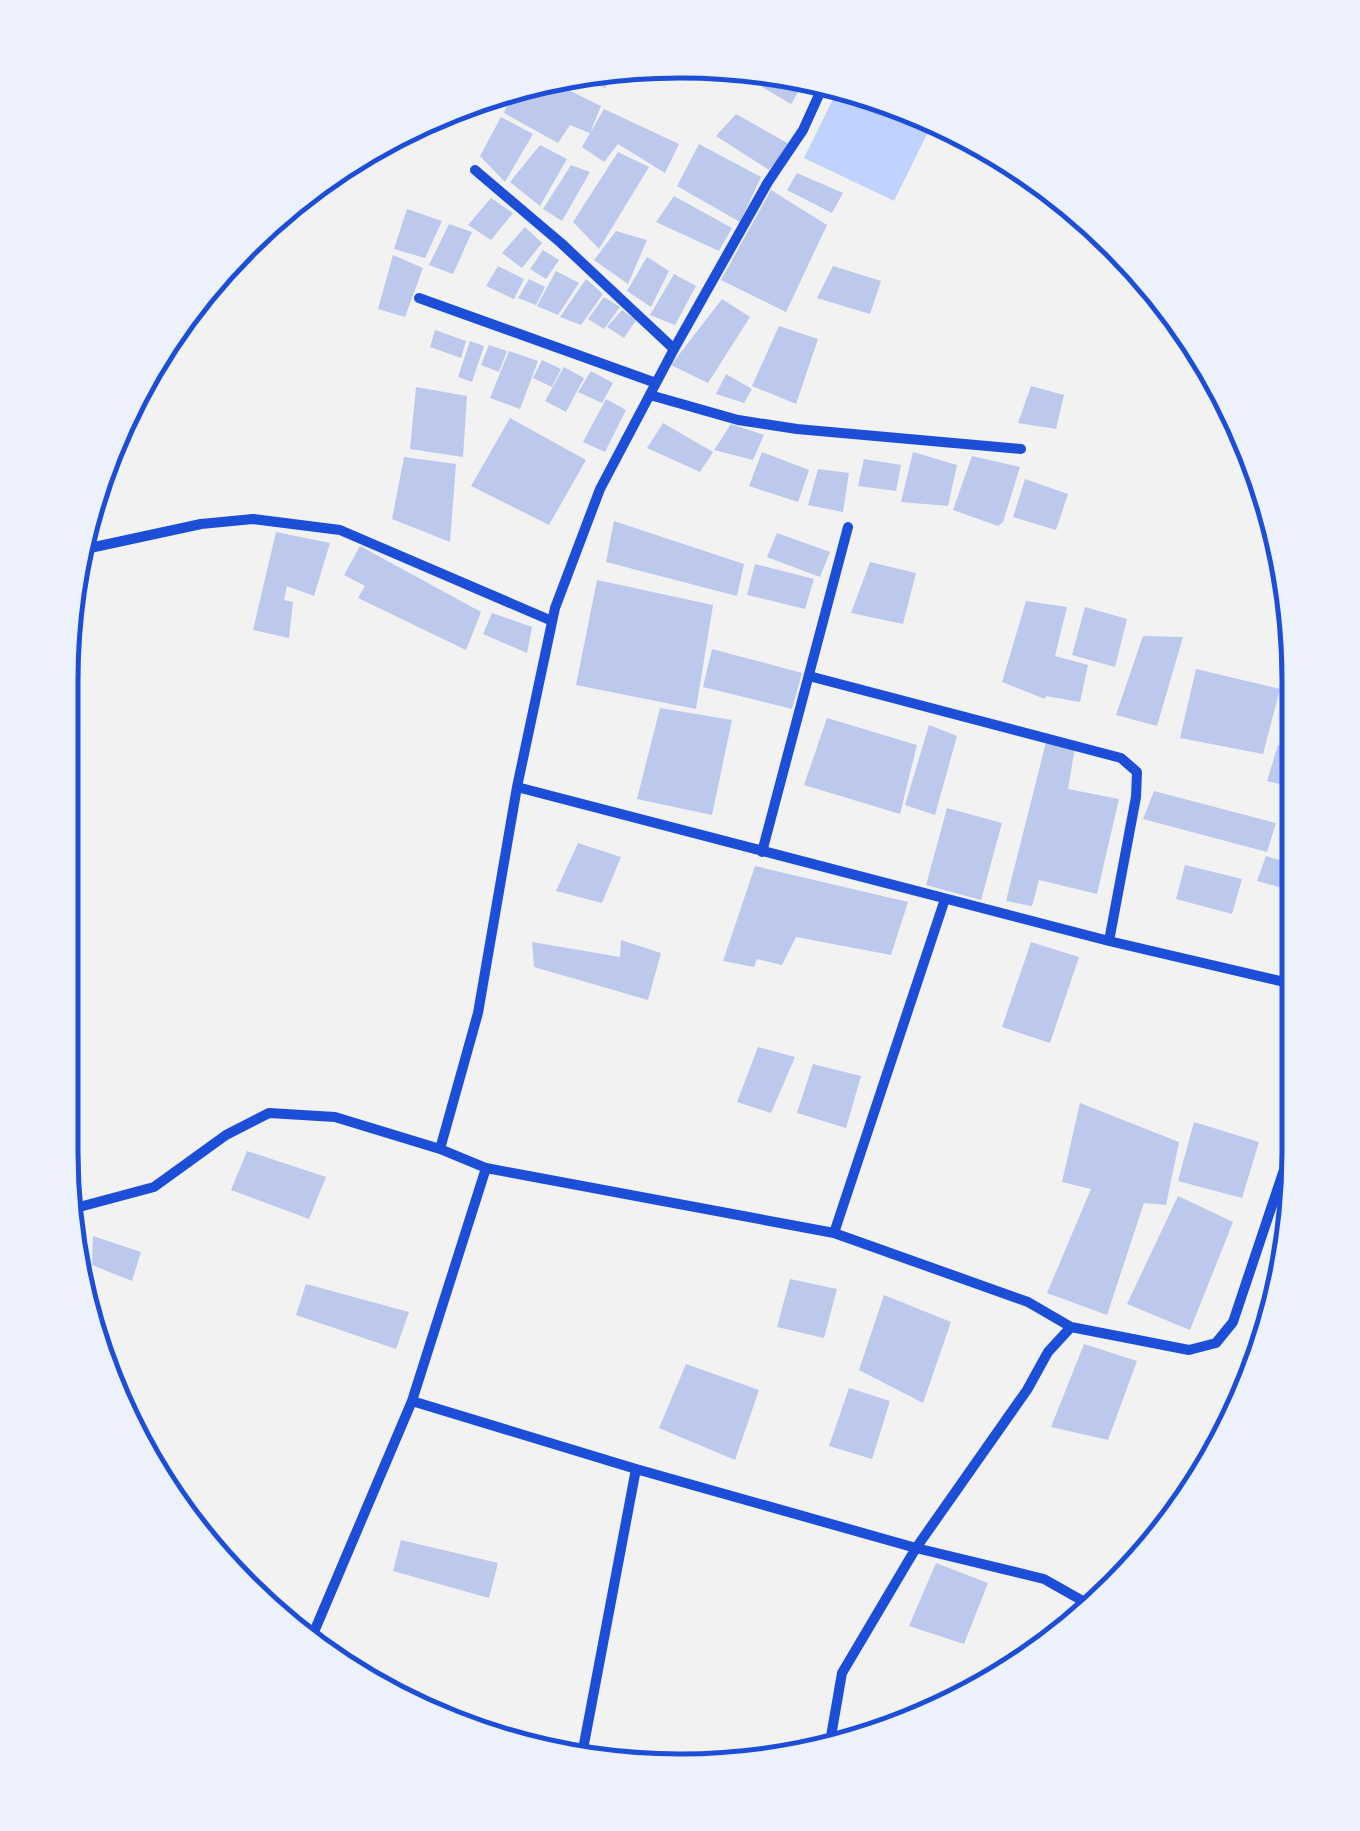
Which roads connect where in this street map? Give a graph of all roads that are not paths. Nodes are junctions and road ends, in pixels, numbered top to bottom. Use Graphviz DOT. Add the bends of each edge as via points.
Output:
graph roads {
  1 [pos="819,94"];
  2 [pos="475,170"];
  3 [pos="420,298"];
  4 [pos="674,349"];
  5 [pos="656,383"];
  6 [pos="650,395"];
  7 [pos="1022,449"];
  8 [pos="848,527"];
  9 [pos="92,547"];
  10 [pos="552,621"];
  11 [pos="809,676"];
  12 [pos="517,788"];
  13 [pos="762,852"];
  14 [pos="946,899"];
  15 [pos="1109,942"];
  16 [pos="1282,982"];
  17 [pos="440,1149"];
  18 [pos="486,1168"];
  19 [pos="1281,1178"];
  20 [pos="81,1207"];
  21 [pos="834,1233"];
  22 [pos="1072,1327"];
  23 [pos="412,1401"];
  24 [pos="636,1469"];
  25 [pos="916,1548"];
  26 [pos="1081,1601"];
  27 [pos="315,1630"];
  28 [pos="832,1734"];
  29 [pos="584,1745"];
  1 -- 4 [label="street"];
  2 -- 4 [label="street"];
  3 -- 5 [label="street"];
  4 -- 5 [label="street"];
  5 -- 6 [label="street"];
  6 -- 7 [label="street" via="797,429"];
  6 -- 10 [label="street" via="600,489"];
  8 -- 11 [label="street"];
  9 -- 10 [label="street" via="252,519 340,530"];
  10 -- 12 [label="street"];
  11 -- 13 [label="street"];
  11 -- 15 [label="street" via="1122,758 1137,772 1136,797"];
  12 -- 13 [label="street"];
  12 -- 17 [label="street" via="478,1013"];
  13 -- 14 [label="street"];
  14 -- 15 [label="street"];
  14 -- 21 [label="street"];
  15 -- 16 [label="street"];
  17 -- 18 [label="street"];
  17 -- 20 [label="street" via="335,1117 269,1112 154,1188"];
  18 -- 21 [label="street"];
  18 -- 23 [label="street"];
  19 -- 22 [label="street" via="1233,1322 1216,1343 1189,1350"];
  21 -- 22 [label="street" via="1028,1302"];
  22 -- 25 [label="street" via="1048,1352"];
  23 -- 24 [label="street"];
  23 -- 27 [label="street"];
  24 -- 25 [label="street"];
  24 -- 29 [label="street"];
  25 -- 26 [label="street" via="1044,1579"];
  25 -- 28 [label="street" via="842,1673"];
}
